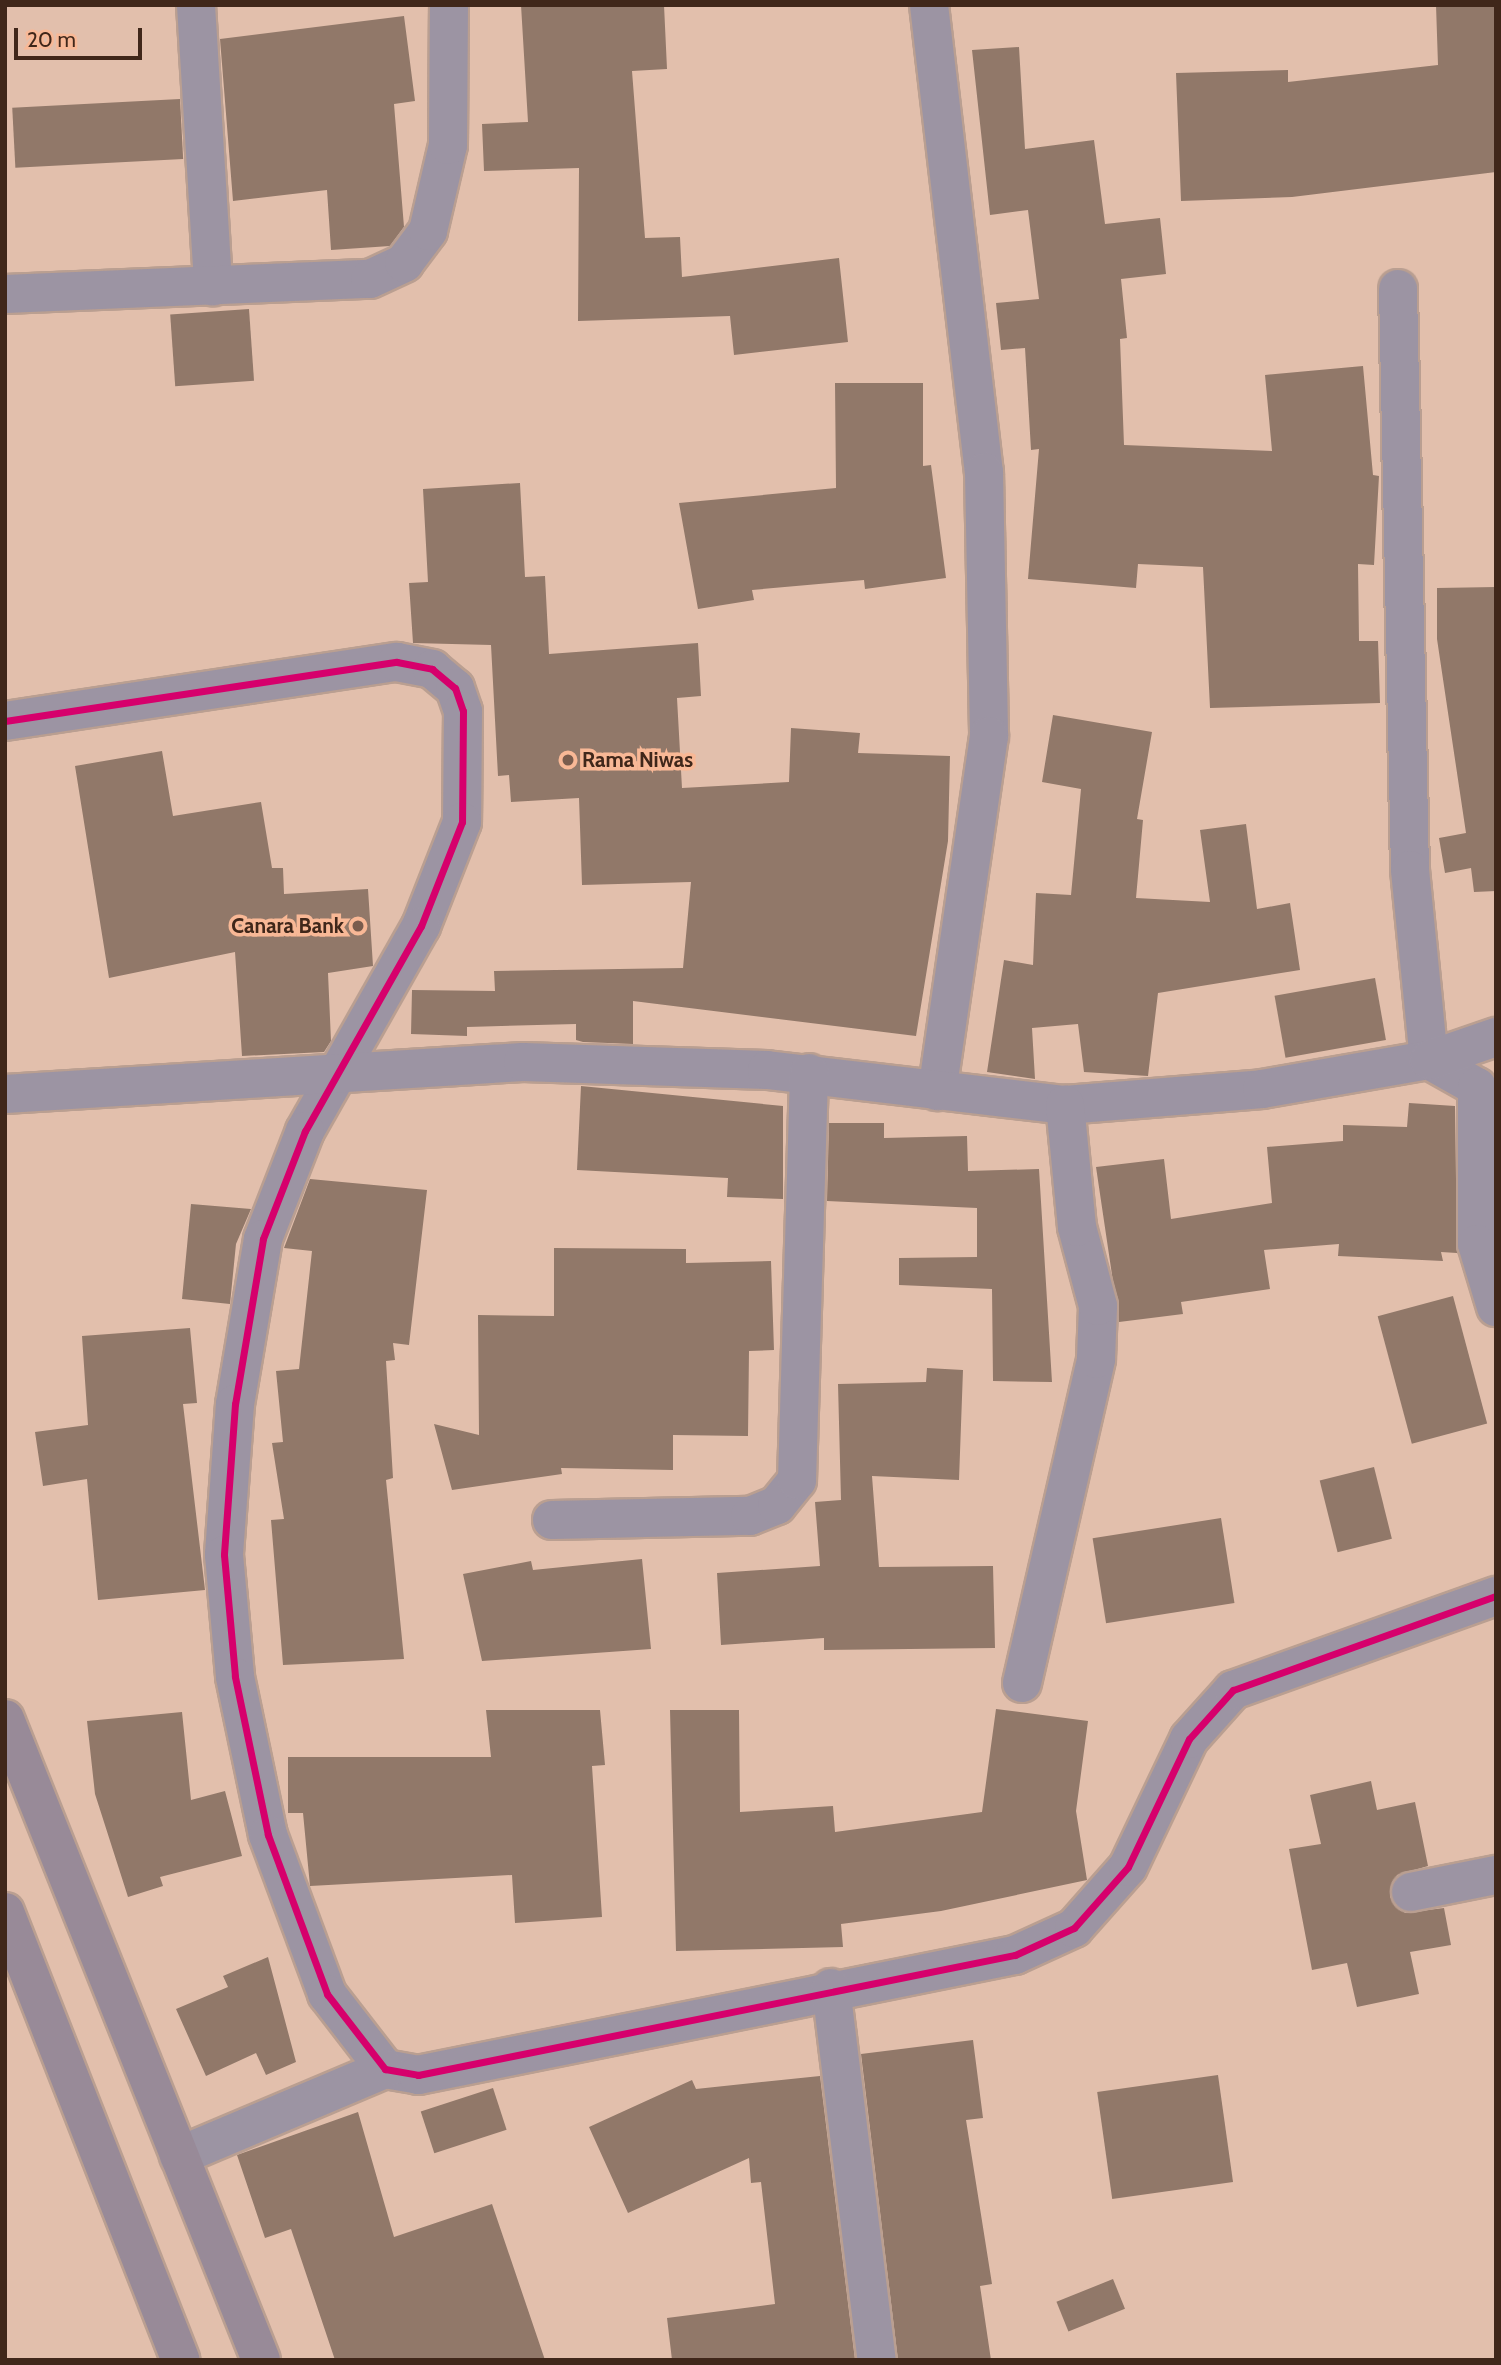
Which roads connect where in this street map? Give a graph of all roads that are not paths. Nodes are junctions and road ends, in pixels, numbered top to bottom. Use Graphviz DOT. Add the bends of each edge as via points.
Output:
graph roads {
  1 [pos="196,5"];
  2 [pos="449,5"];
  3 [pos="929,5"];
  4 [pos="213,286"];
  5 [pos="1398,289"];
  6 [pos="5,294"];
  7 [pos="5,721"];
  8 [pos="1496,1037"];
  9 [pos="1429,1060"];
  10 [pos="809,1073"];
  11 [pos="338,1078"];
  12 [pos="937,1091"];
  13 [pos="5,1094"];
  14 [pos="1065,1105"];
  15 [pos="1496,1307"];
  16 [pos="552,1520"];
  17 [pos="1496,1596"];
  18 [pos="1022,1683"];
  19 [pos="5,1719"];
  20 [pos="1496,1875"];
  21 [pos="1411,1892"];
  22 [pos="5,1912"];
  23 [pos="831,1988"];
  24 [pos="385,2069"];
  25 [pos="179,2155"];
  26 [pos="181,2360"];
  27 [pos="261,2360"];
  28 [pos="877,2360"];
  1 -- 4 [label="street"];
  2 -- 4 [label="street" via="449,145 429,231 404,263 370,279"];
  3 -- 12 [label="street" via="984,472 989,736"];
  4 -- 6 [label="street"];
  5 -- 9 [label="street" via="1410,870"];
  7 -- 11 [label="street" via="397,662 432,669 454,688 463,711 462,822 421,926"];
  8 -- 9 [label="street"];
  9 -- 14 [label="street" via="1262,1089"];
  9 -- 15 [label="street" via="1478,1087 1477,1244"];
  10 -- 11 [label="street" via="523,1062"];
  10 -- 12 [label="street"];
  10 -- 16 [label="street" via="797,1480 777,1505 750,1516"];
  11 -- 13 [label="street"];
  11 -- 24 [label="street" via="305,1132 263,1238 236,1404 224,1555 235,1677 268,1835 327,1994"];
  12 -- 14 [label="street"];
  14 -- 18 [label="street" via="1077,1227 1098,1306 1096,1359"];
  17 -- 23 [label="street" via="1233,1690 1189,1739 1128,1867 1074,1928 1015,1955"];
  19 -- 25 [label="main road"];
  20 -- 21 [label="street"];
  22 -- 26 [label="main road"];
  23 -- 24 [label="street" via="418,2075"];
  23 -- 28 [label="street"];
  24 -- 25 [label="street"];
  25 -- 27 [label="main road"];
}
